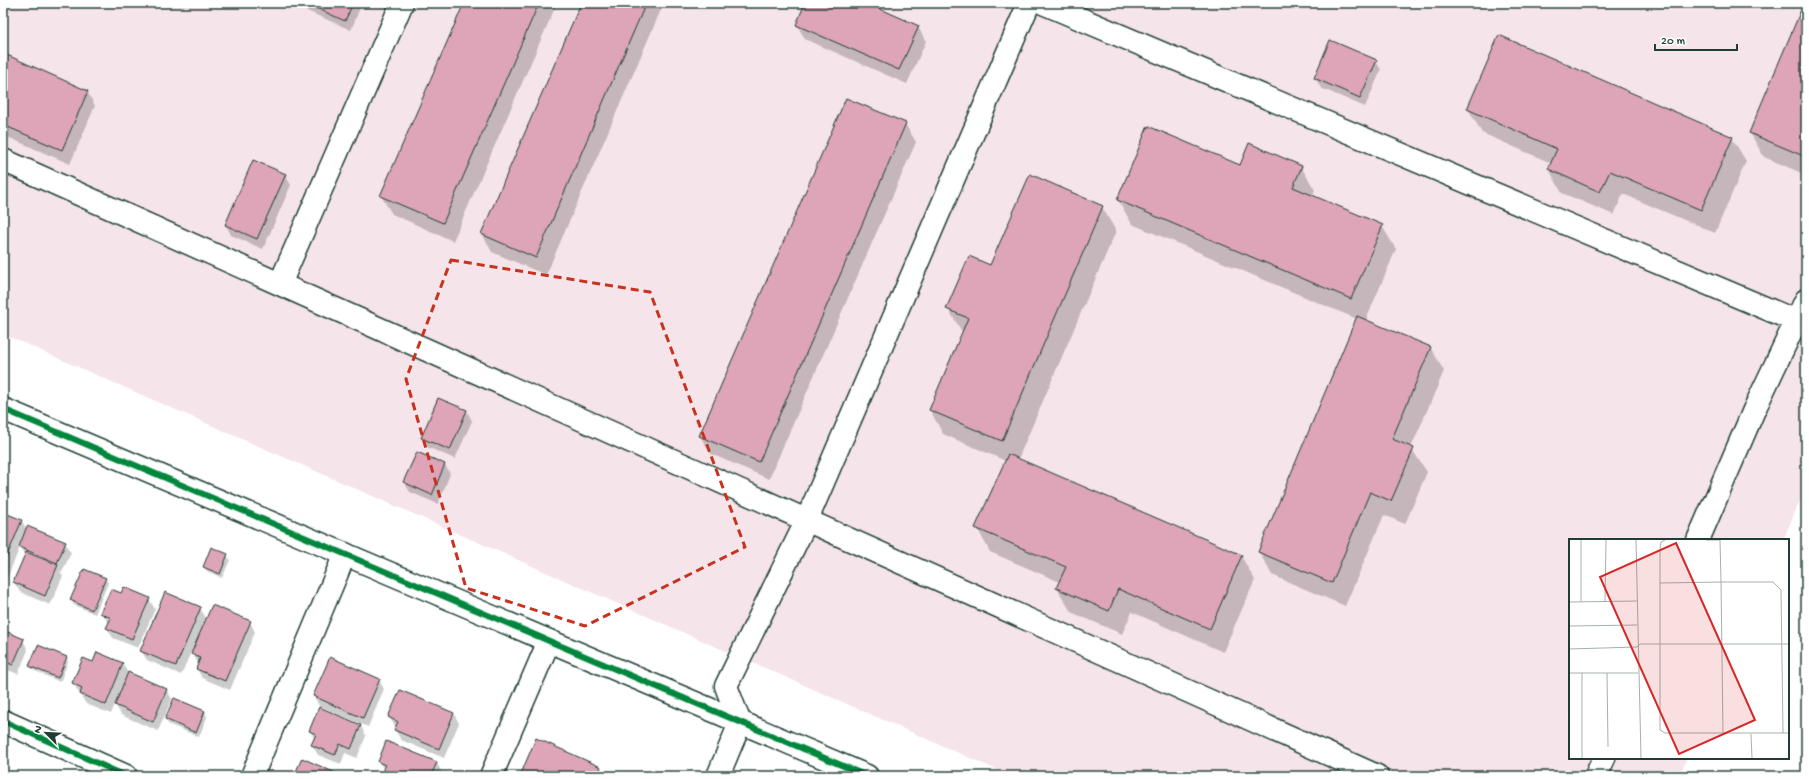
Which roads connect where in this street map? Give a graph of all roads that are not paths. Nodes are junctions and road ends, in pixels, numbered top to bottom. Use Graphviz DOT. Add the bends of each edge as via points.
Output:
graph roads {
  1 [pos="402,3"];
  2 [pos="1029,3"];
  3 [pos="1042,3"];
  4 [pos="3,160"];
  5 [pos="280,284"];
  6 [pos="1806,300"];
  7 [pos="1796,321"];
  8 [pos="3,409"];
  9 [pos="806,522"];
  10 [pos="1698,539"];
  11 [pos="345,554"];
  12 [pos="549,641"];
  13 [pos="3,721"];
  14 [pos="740,723"];
  15 [pos="1604,759"];
  16 [pos="126,776"];
  17 [pos="252,776"];
  18 [pos="491,776"];
  19 [pos="718,776"];
  20 [pos="867,776"];
  21 [pos="1377,776"];
  22 [pos="1596,776"];
  1 -- 5 [label="street"];
  2 -- 9 [label="street"];
  3 -- 7 [label="street"];
  4 -- 5 [label="street"];
  5 -- 9 [label="street"];
  6 -- 7 [label="street"];
  7 -- 10 [label="street"];
  8 -- 11 [label="street"];
  9 -- 14 [label="street" via="726,686"];
  9 -- 21 [label="street"];
  11 -- 12 [label="street"];
  11 -- 17 [label="street"];
  12 -- 14 [label="street"];
  12 -- 18 [label="street"];
  13 -- 16 [label="street"];
  14 -- 19 [label="street"];
  14 -- 20 [label="street"];
  15 -- 22 [label="street"];
}
